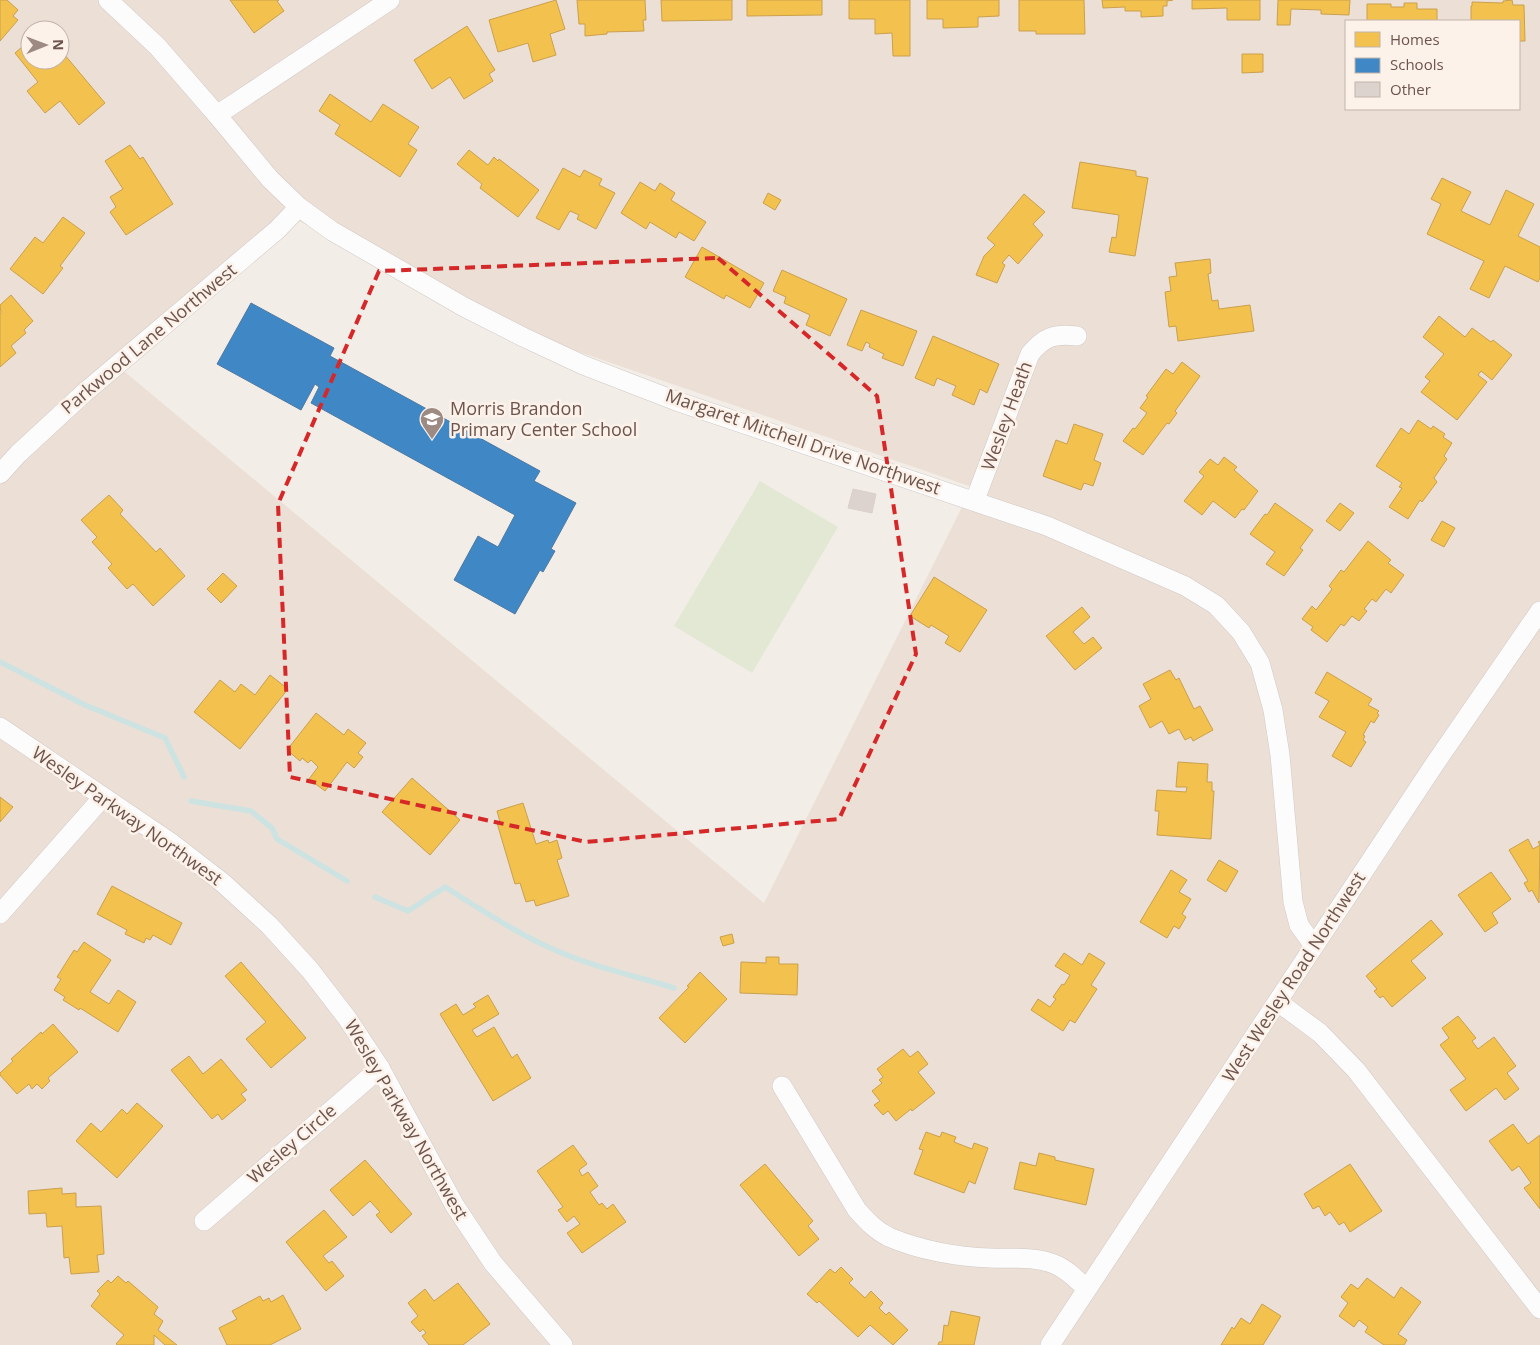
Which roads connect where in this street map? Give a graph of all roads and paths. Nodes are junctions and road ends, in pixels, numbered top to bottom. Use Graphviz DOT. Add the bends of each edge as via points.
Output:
graph roads {
  1 [pos="108,0"];
  2 [pos="390,0"];
  3 [pos="217,115"];
  4 [pos="299,208"];
  5 [pos="1077,336"];
  6 [pos="0,474"];
  7 [pos="975,500"];
  8 [pos="1540,611"];
  9 [pos="0,727"];
  10 [pos="103,797"];
  11 [pos="0,914"];
  12 [pos="1314,946"];
  13 [pos="1278,1002"];
  14 [pos="380,1068"];
  15 [pos="782,1086"];
  16 [pos="204,1220"];
  17 [pos="1087,1290"];
  18 [pos="1540,1309"];
  19 [pos="563,1345"];
  20 [pos="1050,1345"];
  1 -- 3 [label="street, Margaret Mitchell Drive Northwest" via="156,46"];
  2 -- 3 [label="street"];
  3 -- 4 [label="street, Margaret Mitchell Drive Northwest"];
  4 -- 6 [label="street, Parkwood Lane Northwest" via="84,392"];
  4 -- 7 [label="street, Margaret Mitchell Drive Northwest" via="332,231 464,307 584,365 676,401"];
  5 -- 7 [label="street, Wesley Heath" via="1062,334 1049,338 1030,354"];
  7 -- 12 [label="street, Margaret Mitchell Drive Northwest" via="1047,526 1185,586 1216,605 1241,632 1260,663 1273,710 1293,902 1300,925"];
  8 -- 12 [label="street, West Wesley Road Northwest"];
  9 -- 10 [label="street, Wesley Parkway Northwest"];
  10 -- 11 [label="street"];
  10 -- 14 [label="street, Wesley Parkway Northwest" via="170,842 269,925 347,1018"];
  12 -- 13 [label="street, West Wesley Road Northwest"];
  13 -- 17 [label="street, West Wesley Road Northwest"];
  13 -- 18 [label="street" via="1320,1033 1356,1070"];
  14 -- 16 [label="street, Wesley Circle"];
  14 -- 19 [label="street, Wesley Parkway Northwest" via="455,1206 493,1263"];
  15 -- 17 [label="street" via="857,1210 871,1226 888,1237 950,1253 1036,1259 1055,1264"];
  17 -- 20 [label="street, West Wesley Road Northwest"];
}
